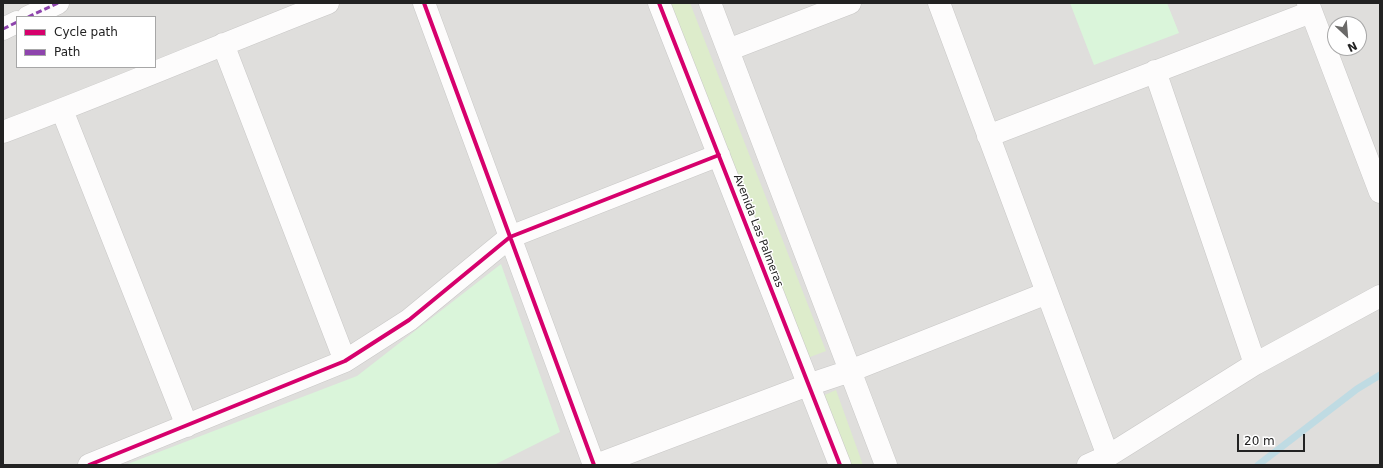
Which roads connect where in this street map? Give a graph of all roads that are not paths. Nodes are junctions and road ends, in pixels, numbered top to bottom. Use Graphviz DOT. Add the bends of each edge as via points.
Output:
graph roads {
  1 [pos="58,3"];
  2 [pos="328,3"];
  3 [pos="424,3"];
  4 [pos="659,3"];
  5 [pos="710,3"];
  6 [pos="850,3"];
  7 [pos="939,3"];
  8 [pos="1309,7"];
  9 [pos="30,16"];
  10 [pos="16,22"];
  11 [pos="3,29"];
  12 [pos="223,44"];
  13 [pos="728,50"];
  14 [pos="1155,71"];
  15 [pos="62,110"];
  16 [pos="3,132"];
  17 [pos="988,136"];
  18 [pos="719,155"];
  19 [pos="1380,192"];
  20 [pos="510,237"];
  21 [pos="1047,293"];
  22 [pos="1380,296"];
  23 [pos="345,361"];
  24 [pos="1255,364"];
  25 [pos="850,371"];
  26 [pos="808,385"];
  27 [pos="187,426"];
  28 [pos="1108,456"];
  29 [pos="89,465"];
  30 [pos="595,465"];
  31 [pos="840,465"];
  32 [pos="886,465"];
  33 [pos="1088,465"];
  1 -- 9 [label="street"];
  2 -- 12 [label="street"];
  3 -- 20 [label="street"];
  4 -- 18 [label="street, Avenida Las Palmeras"];
  5 -- 13 [label="street"];
  6 -- 13 [label="street"];
  7 -- 17 [label="street"];
  8 -- 14 [label="street"];
  8 -- 19 [label="street"];
  10 -- 11 [label="street"];
  12 -- 15 [label="street"];
  12 -- 23 [label="street"];
  13 -- 25 [label="street"];
  14 -- 17 [label="street"];
  14 -- 24 [label="street"];
  15 -- 16 [label="street"];
  15 -- 27 [label="street"];
  17 -- 21 [label="street"];
  18 -- 20 [label="street"];
  18 -- 26 [label="street, Avenida Las Palmeras"];
  20 -- 23 [label="street" via="409,320"];
  20 -- 30 [label="street"];
  21 -- 25 [label="street"];
  21 -- 28 [label="street"];
  22 -- 24 [label="street"];
  23 -- 27 [label="street"];
  24 -- 28 [label="street"];
  25 -- 26 [label="street"];
  25 -- 32 [label="street"];
  26 -- 30 [label="street"];
  26 -- 31 [label="street, Avenida Las Palmeras"];
  27 -- 29 [label="street"];
  28 -- 33 [label="street"];
}
